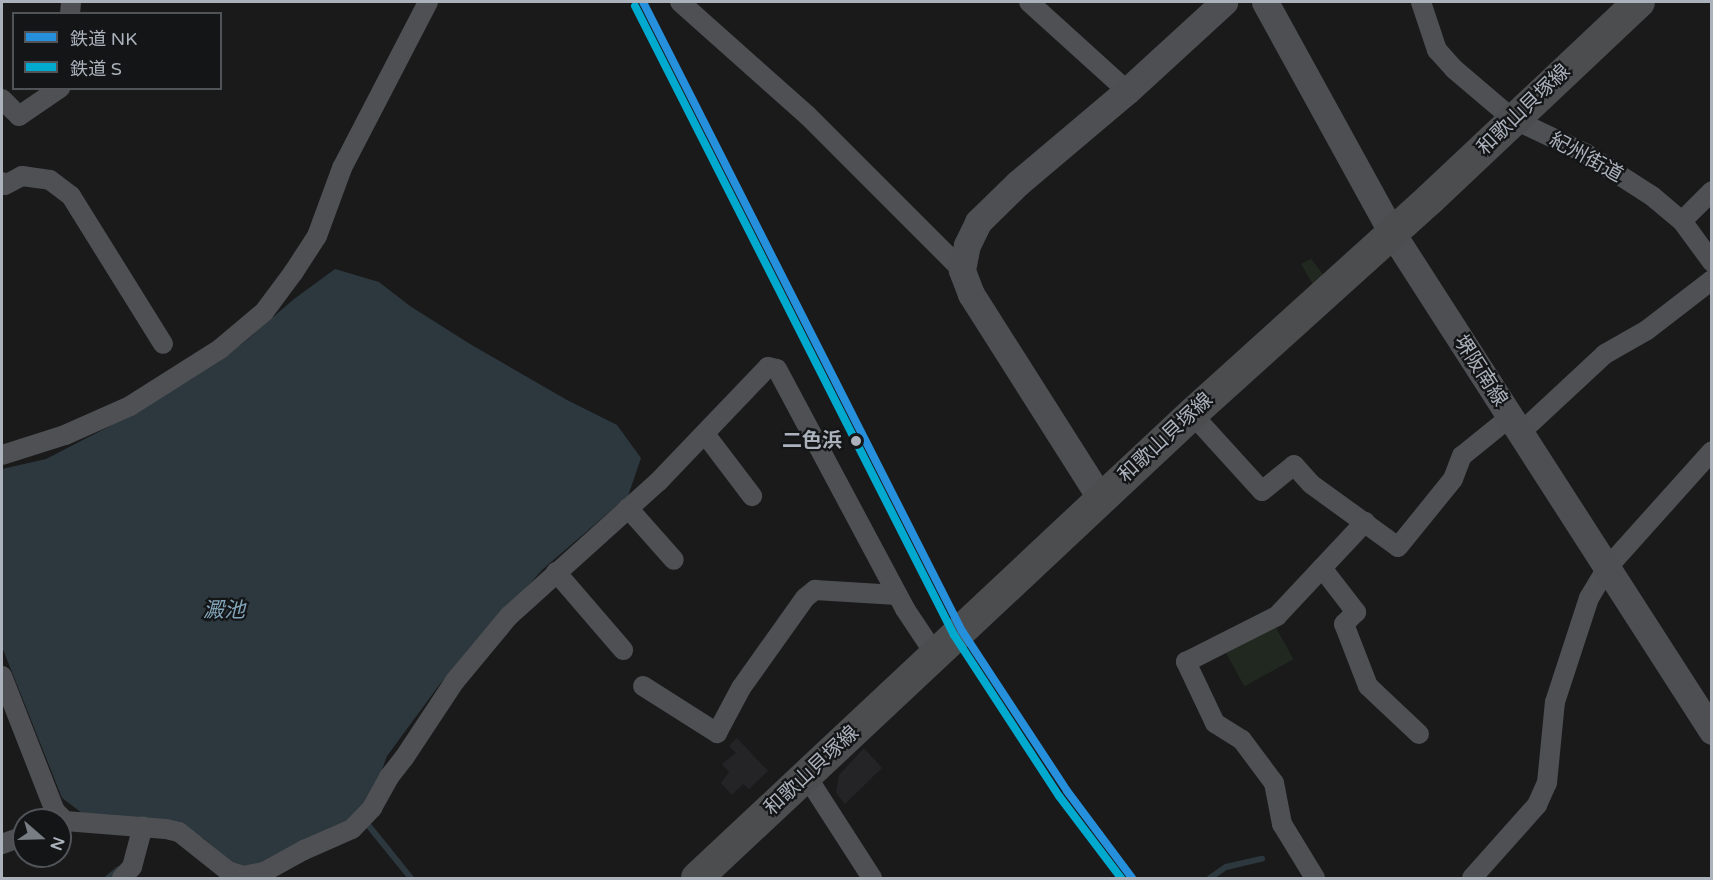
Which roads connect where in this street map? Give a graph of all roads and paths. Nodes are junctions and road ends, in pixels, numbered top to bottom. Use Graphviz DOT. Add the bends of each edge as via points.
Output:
graph roads {
  1 [pos="428,2"];
  2 [pos="680,2"];
  3 [pos="1029,2"];
  4 [pos="1224,2"];
  5 [pos="1265,2"];
  6 [pos="1420,2"];
  7 [pos="1639,2"];
  8 [pos="57,90"];
  9 [pos="1127,91"];
  10 [pos="2,99"];
  11 [pos="1514,118"];
  12 [pos="3,185"];
  13 [pos="1712,191"];
  14 [pos="1682,221"];
  15 [pos="1392,233"];
  16 [pos="1712,262"];
  17 [pos="962,270"];
  18 [pos="1712,280"];
  19 [pos="163,344"];
  20 [pos="1192,414"];
  21 [pos="1515,425"];
  22 [pos="705,434"];
  23 [pos="1712,451"];
  24 [pos="2,455"];
  25 [pos="752,496"];
  26 [pos="1101,499"];
  27 [pos="628,508"];
  28 [pos="1365,522"];
  29 [pos="674,560"];
  30 [pos="1322,567"];
  31 [pos="1607,568"];
  32 [pos="556,572"];
  33 [pos="897,594"];
  34 [pos="623,650"];
  35 [pos="935,654"];
  36 [pos="2,676"];
  37 [pos="643,686"];
  38 [pos="1712,731"];
  39 [pos="1419,734"];
  40 [pos="807,777"];
  41 [pos="54,808"];
  42 [pos="72,822"];
  43 [pos="143,826"];
  44 [pos="244,877"];
  45 [pos="122,879"];
  46 [pos="697,879"];
  47 [pos="872,879"];
  48 [pos="1315,879"];
  49 [pos="1472,879"];
  1 -- 24 [label="street" via="342,168 317,236 264,312 220,349 130,406 65,435"];
  2 -- 17 [label="street" via="807,115"];
  3 -- 9 [label="street"];
  4 -- 9 [label="main road"];
  5 -- 15 [label="main road, 堺阪南線"];
  6 -- 11 [label="street, 紀州街道" via="1442,56"];
  7 -- 11 [label="main road, 和歌山貝塚線"];
  8 -- 10 [label="street" via="19,116"];
  9 -- 17 [label="main road" via="978,222 967,245"];
  11 -- 14 [label="street, 紀州街道" via="1585,153 1652,196"];
  11 -- 15 [label="main road, 和歌山貝塚線"];
  12 -- 19 [label="street" via="22,176 50,180 71,196"];
  13 -- 14 [label="street"];
  14 -- 16 [label="street, 紀州街道"];
  15 -- 20 [label="main road, 和歌山貝塚線"];
  15 -- 21 [label="main road, 堺阪南線"];
  17 -- 26 [label="main road" via="971,294"];
  18 -- 21 [label="street" via="1647,330 1605,354"];
  20 -- 26 [label="main road, 和歌山貝塚線"];
  20 -- 28 [label="street" via="1262,491 1294,465 1311,484"];
  21 -- 28 [label="street" via="1462,456 1453,479 1398,547"];
  21 -- 31 [label="main road, 堺阪南線"];
  22 -- 25 [label="street"];
  22 -- 27 [label="street"];
  22 -- 33 [label="street" via="768,367 777,369"];
  23 -- 31 [label="street"];
  26 -- 35 [label="main road, 和歌山貝塚線"];
  27 -- 29 [label="street"];
  27 -- 32 [label="street"];
  28 -- 30 [label="street"];
  30 -- 39 [label="street" via="1356,612 1344,624 1368,686"];
  30 -- 48 [label="street" via="1277,616 1186,662 1215,723 1242,740 1274,783 1282,824"];
  31 -- 38 [label="main road, 堺阪南線"];
  31 -- 49 [label="street" via="1589,598 1558,692 1547,783 1537,805"];
  32 -- 34 [label="street"];
  32 -- 44 [label="street" via="479,651 389,777 372,808 352,830 264,872"];
  33 -- 35 [label="street"];
  33 -- 37 [label="street" via="815,590 805,598 741,688 717,733"];
  35 -- 40 [label="main road, 和歌山貝塚線"];
  36 -- 41 [label="street"];
  40 -- 46 [label="main road, 和歌山貝塚線"];
  40 -- 47 [label="street"];
  42 -- 43 [label="street"];
  43 -- 44 [label="street" via="179,832 228,871"];
  43 -- 45 [label="street" via="132,867"];
}
